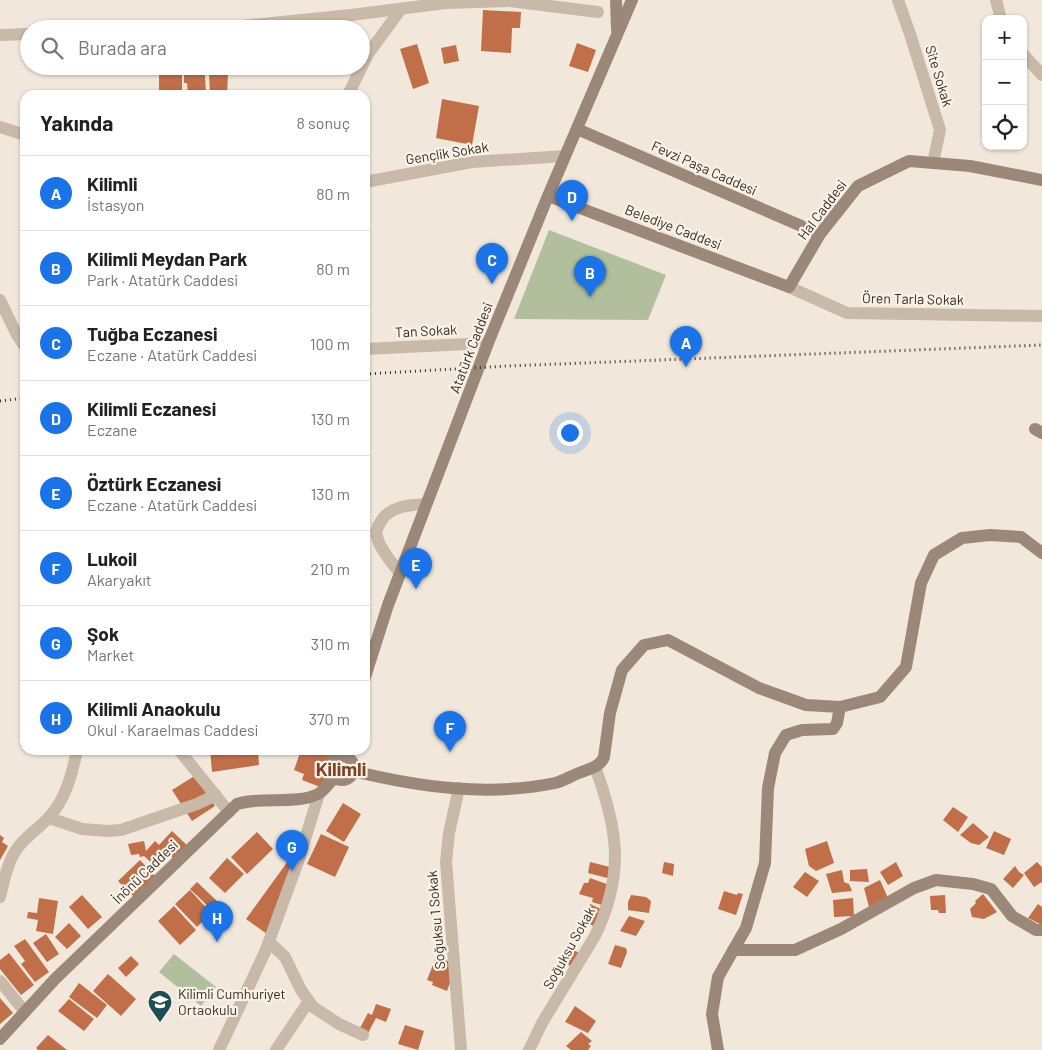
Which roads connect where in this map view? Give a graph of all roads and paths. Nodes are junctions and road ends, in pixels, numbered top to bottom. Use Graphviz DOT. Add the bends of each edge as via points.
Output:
graph roads {
  1 [pos="616,0"];
  2 [pos="632,0"];
  3 [pos="898,0"];
  4 [pos="996,0"];
  5 [pos="401,9"];
  6 [pos="598,12"];
  7 [pos="1000,15"];
  8 [pos="297,20"];
  9 [pos="20,34"];
  10 [pos="0,35"];
  11 [pos="617,35"];
  12 [pos="370,51"];
  13 [pos="1027,59"];
  14 [pos="358,75"];
  15 [pos="1042,76"];
  16 [pos="350,90"];
  17 [pos="0,127"];
  18 [pos="577,129"];
  19 [pos="20,133"];
  20 [pos="565,156"];
  21 [pos="933,163"];
  22 [pos="1042,180"];
  23 [pos="370,181"];
  24 [pos="548,196"];
  25 [pos="820,234"];
  26 [pos="789,287"];
  27 [pos="0,300"];
  28 [pos="1042,316"];
  29 [pos="20,340"];
  30 [pos="488,343"];
  31 [pos="370,349"];
  32 [pos="426,504"];
  33 [pos="1042,553"];
  34 [pos="400,573"];
  35 [pos="370,661"];
  36 [pos="840,707"];
  37 [pos="76,755"];
  38 [pos="184,755"];
  39 [pos="339,755"];
  40 [pos="343,755"];
  41 [pos="595,766"];
  42 [pos="353,771"];
  43 [pos="335,777"];
  44 [pos="459,788"];
  45 [pos="319,794"];
  46 [pos="216,796"];
  47 [pos="229,812"];
  48 [pos="49,818"];
  49 [pos="0,897"];
  50 [pos="1042,930"];
  51 [pos="269,942"];
  52 [pos="733,950"];
  53 [pos="0,981"];
  54 [pos="309,1001"];
  55 [pos="25,1012"];
  56 [pos="363,1035"];
  57 [pos="0,1039"];
  58 [pos="220,1049"];
  59 [pos="276,1050"];
  60 [pos="462,1050"];
  61 [pos="529,1050"];
  62 [pos="718,1050"];
  1 -- 11 [label="main road, Atatürk Caddesi"];
  2 -- 11 [label="main road, Atatürk Caddesi"];
  3 -- 21 [label="street, Site Sokak" via="940,130"];
  4 -- 7 [label="street"];
  5 -- 6 [label="street" via="446,3 510,1"];
  5 -- 8 [label="street"];
  5 -- 12 [label="street"];
  9 -- 10 [label="street"];
  11 -- 18 [label="main road, Atatürk Caddesi"];
  13 -- 15 [label="street"];
  14 -- 16 [label="street"];
  17 -- 19 [label="street"];
  18 -- 20 [label="main road, Atatürk Caddesi"];
  18 -- 25 [label="main road, Fevzi Paşa Caddesi"];
  20 -- 23 [label="street, Gençlik Sokak" via="472,162"];
  20 -- 24 [label="main road, Atatürk Caddesi"];
  21 -- 22 [label="main road, Hal Caddesi" via="970,166"];
  21 -- 25 [label="main road, Hal Caddesi" via="909,161 858,186"];
  24 -- 26 [label="main road, Belediye Caddesi"];
  24 -- 30 [label="main road, Atatürk Caddesi"];
  25 -- 26 [label="main road, Hal Caddesi"];
  26 -- 28 [label="street, Ören Tarla Sokak" via="847,313"];
  27 -- 29 [label="street"];
  30 -- 31 [label="street, Tan Sokak"];
  30 -- 32 [label="main road, Atatürk Caddesi"];
  32 -- 34 [label="main road, Atatürk Caddesi"];
  32 -- 34 [label="street" via="396,508 384,516 377,527 378,540"];
  33 -- 36 [label="main road" via="1021,537 990,535 962,538 934,555 921,583 906,667 880,697"];
  34 -- 35 [label="main road, Atatürk Caddesi"];
  36 -- 41 [label="main road" via="806,705 759,688 668,640 644,645 622,670 610,713 603,760"];
  36 -- 52 [label="main road" via="833,729 802,730 786,735 775,752 768,788 765,863 746,928"];
  37 -- 48 [label="street" via="66,788"];
  38 -- 46 [label="street"];
  39 -- 43 [label="main road" via="330,767"];
  40 -- 42 [label="main road" via="351,760"];
  41 -- 44 [label="main road" via="556,782 492,790"];
  41 -- 61 [label="street, Soğuksu Sokak" via="615,838 611,895 602,923"];
  42 -- 43 [label="main road" via="345,779"];
  42 -- 44 [label="main road"];
  43 -- 45 [label="main road"];
  44 -- 60 [label="street, Soğuksu 1 Sokak" via="446,862"];
  45 -- 47 [label="main road, İnönü Caddesi" via="247,801 237,804"];
  45 -- 51 [label="street"];
  46 -- 47 [label="street"];
  46 -- 48 [label="street" via="121,830 82,829"];
  47 -- 55 [label="main road, İnönü Caddesi" via="55,979"];
  48 -- 49 [label="street" via="17,849 8,864"];
  50 -- 52 [label="main road" via="1036,930 1012,916 992,890 973,884 936,880 914,888 841,929 795,950"];
  51 -- 54 [label="street" via="285,957"];
  51 -- 58 [label="street"];
  52 -- 62 [label="main road" via="718,977 712,1014"];
  53 -- 55 [label="street"];
  54 -- 56 [label="street" via="339,1024"];
  54 -- 59 [label="street"];
  55 -- 57 [label="main road, İnönü Caddesi"];
}
